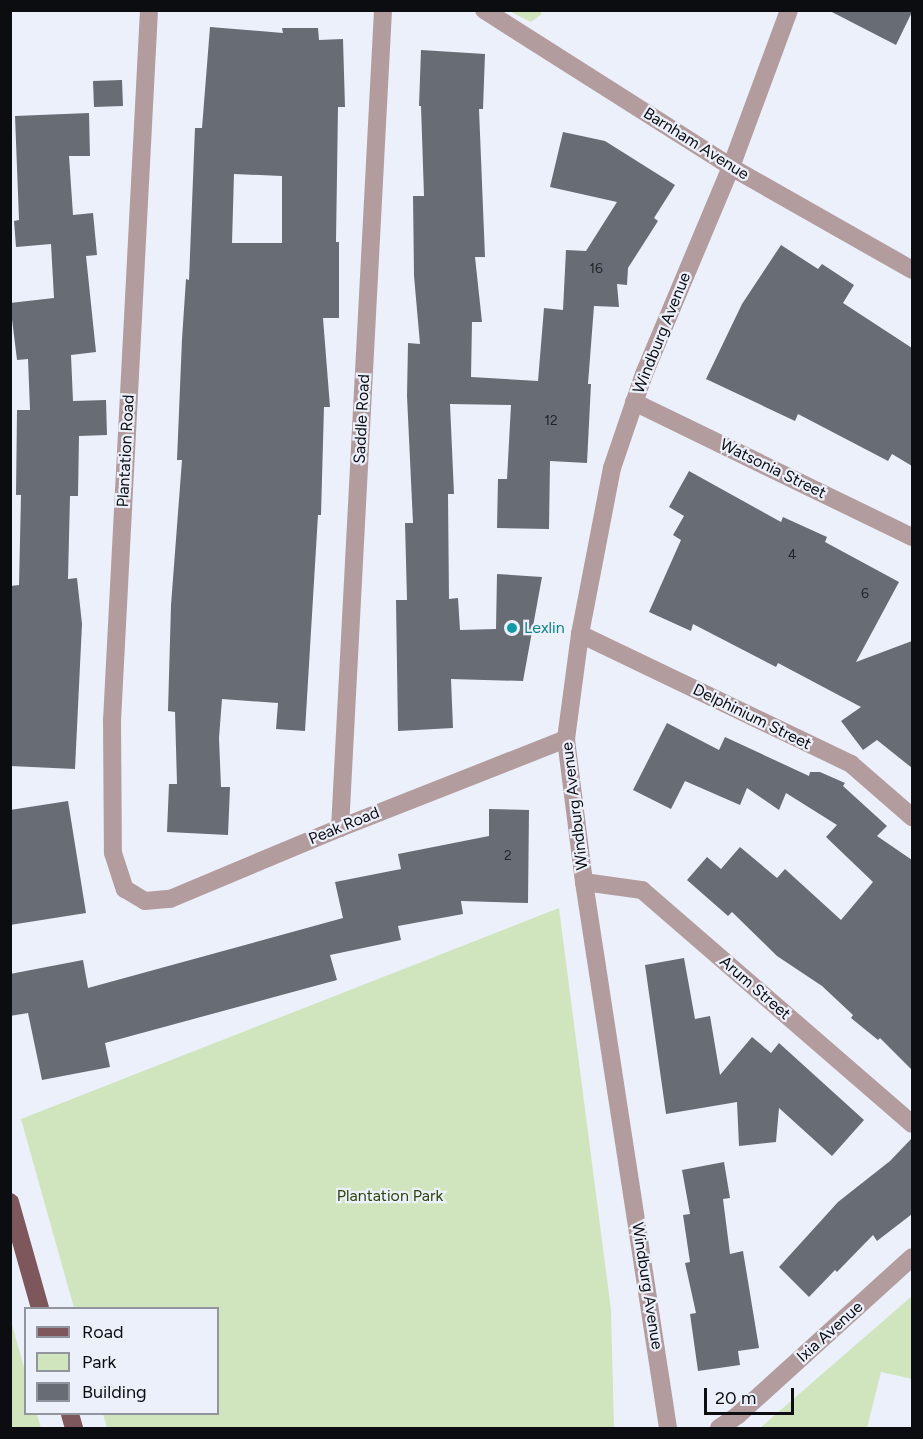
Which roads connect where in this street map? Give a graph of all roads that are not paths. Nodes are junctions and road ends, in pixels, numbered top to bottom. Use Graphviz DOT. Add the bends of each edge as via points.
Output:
graph roads {
  1 [pos="149,10"];
  2 [pos="383,10"];
  3 [pos="484,10"];
  4 [pos="789,10"];
  5 [pos="731,167"];
  6 [pos="912,270"];
  7 [pos="634,402"];
  8 [pos="912,537"];
  9 [pos="580,634"];
  10 [pos="566,740"];
  11 [pos="912,817"];
  12 [pos="340,828"];
  13 [pos="584,882"];
  14 [pos="125,890"];
  15 [pos="912,1124"];
  16 [pos="10,1202"];
  17 [pos="912,1257"];
  18 [pos="40,1307"];
  19 [pos="668,1428"];
  20 [pos="719,1428"];
  1 -- 14 [label="street, Plantation Road" via="112,720 113,853"];
  2 -- 12 [label="street, Saddle Road"];
  3 -- 5 [label="street, Barnham Avenue"];
  4 -- 5 [label="street, Windburg Avenue"];
  5 -- 6 [label="street, Barnham Avenue"];
  5 -- 7 [label="street, Windburg Avenue"];
  7 -- 8 [label="street, Watsonia Street"];
  7 -- 9 [label="street, Windburg Avenue" via="612,468"];
  9 -- 10 [label="street, Windburg Avenue"];
  9 -- 11 [label="street, Delphinium Street" via="850,764"];
  10 -- 12 [label="street, Peak Road"];
  10 -- 13 [label="street, Windburg Avenue"];
  12 -- 14 [label="street, Peak Road" via="170,899 145,901"];
  13 -- 15 [label="street, Arum Street" via="642,890"];
  13 -- 19 [label="street, Windburg Avenue"];
  16 -- 18 [label="main road"];
  17 -- 20 [label="street, Ixia Avenue"];
}
